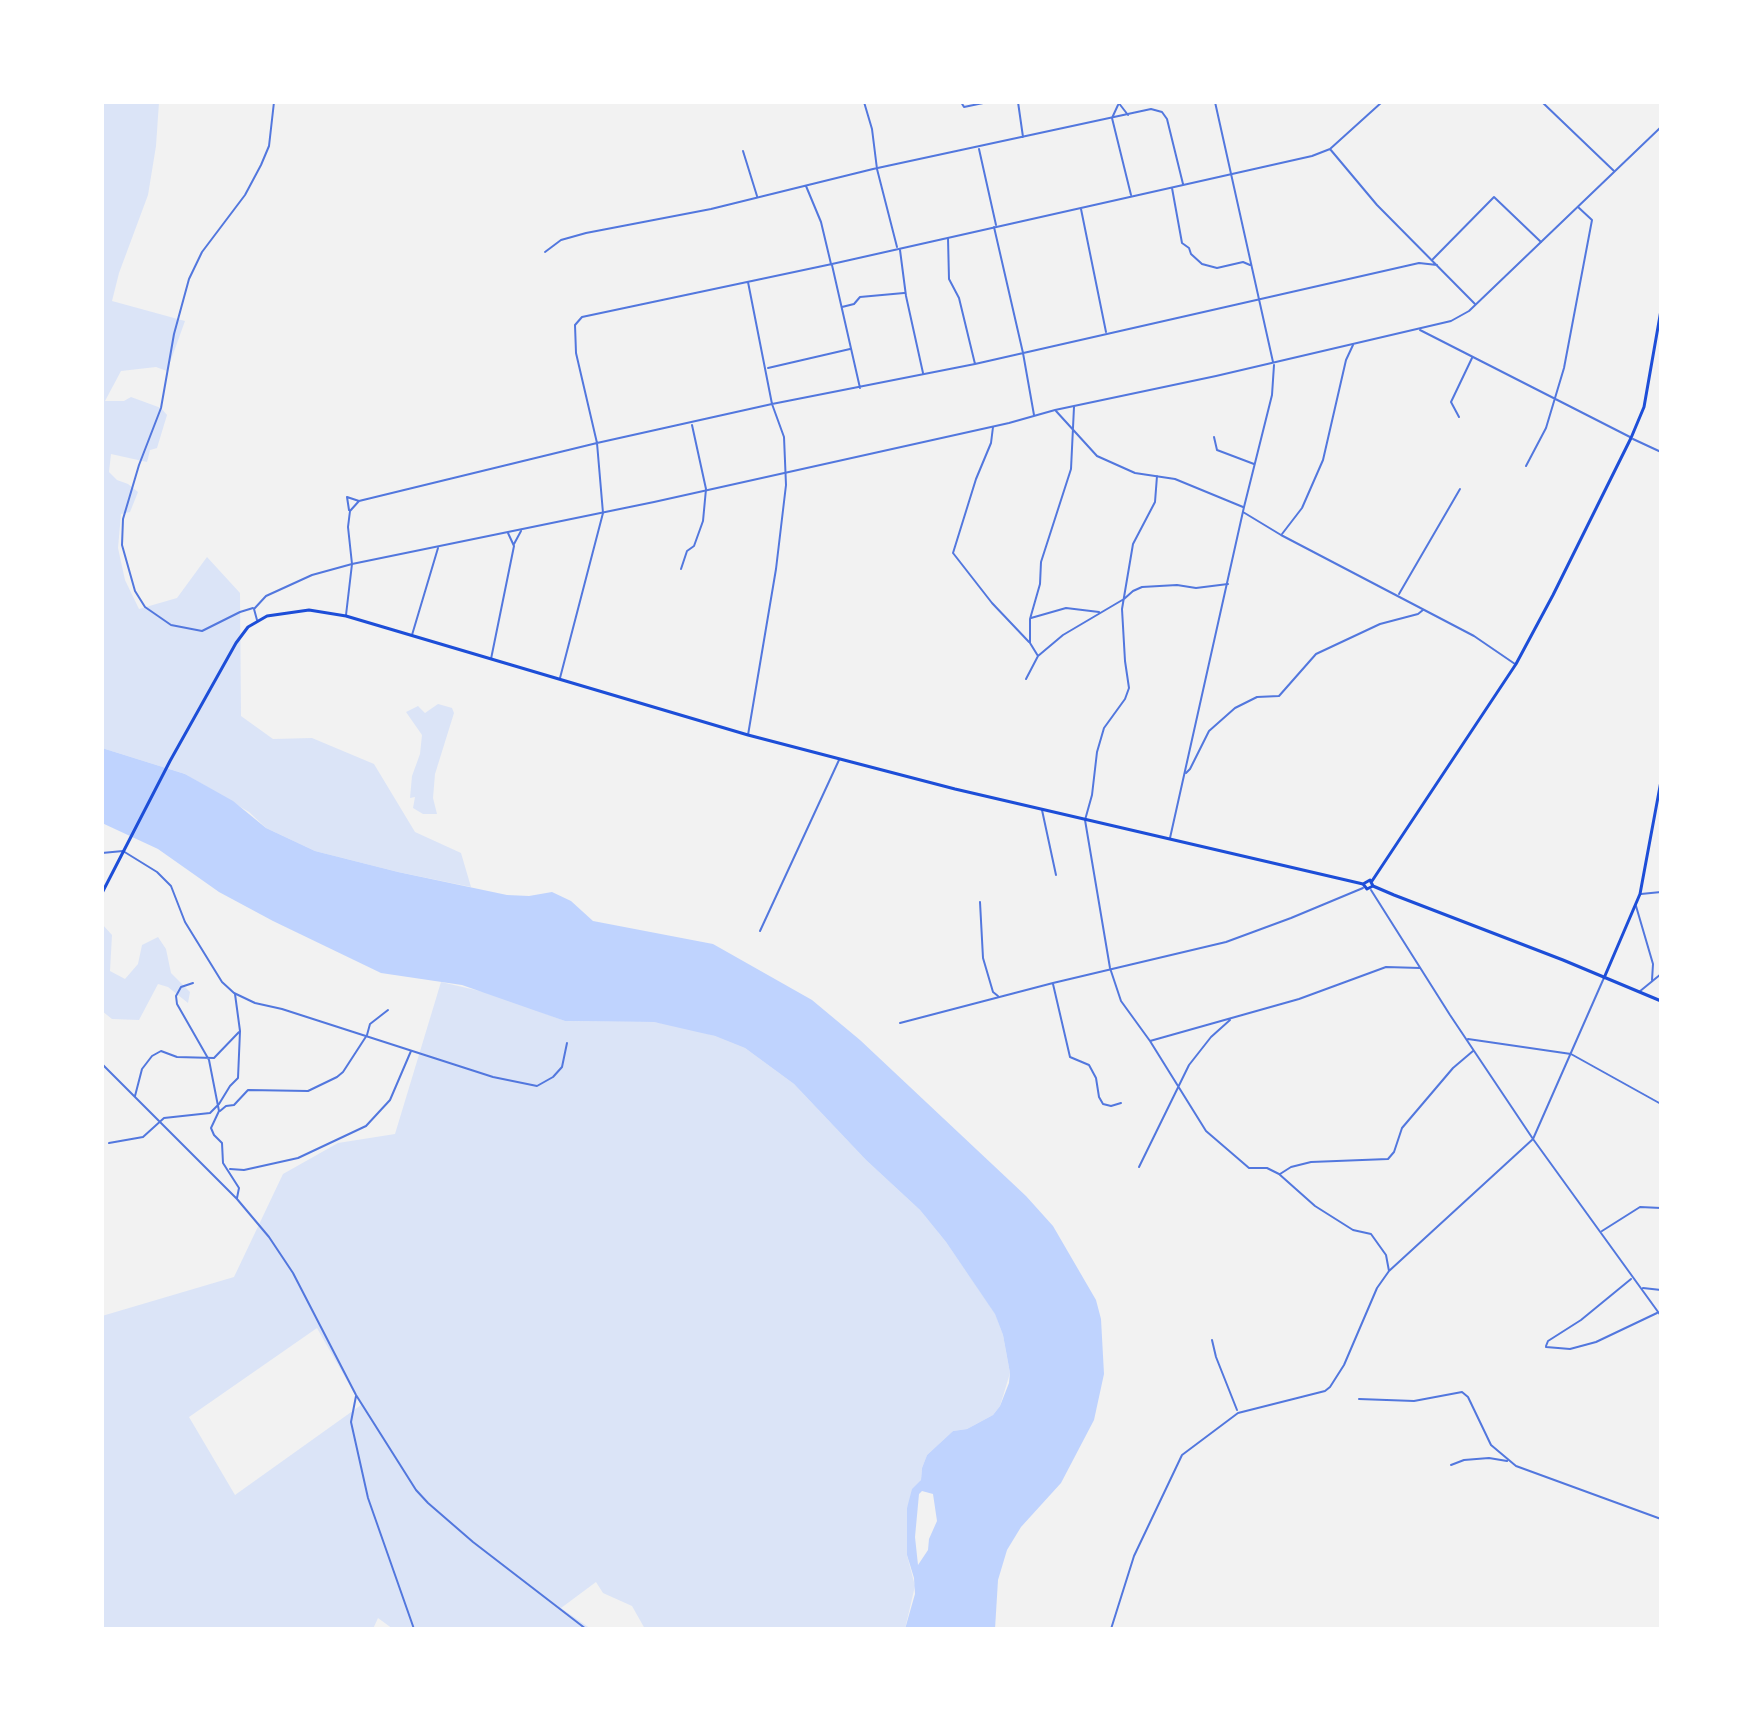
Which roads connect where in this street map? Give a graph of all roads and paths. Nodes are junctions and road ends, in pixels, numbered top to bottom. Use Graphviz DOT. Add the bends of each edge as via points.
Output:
graph roads {
  1 [pos="274,102"];
  2 [pos="864,102"];
  3 [pos="961,102"];
  4 [pos="988,102"];
  5 [pos="1018,102"];
  6 [pos="1215,102"];
  7 [pos="1382,102"];
  8 [pos="1542,102"];
  9 [pos="1118,104"];
  10 [pos="1129,116"];
  11 [pos="1112,118"];
  12 [pos="1661,127"];
  13 [pos="1023,138"];
  14 [pos="979,147"];
  15 [pos="1330,149"];
  16 [pos="743,151"];
  17 [pos="877,169"];
  18 [pos="1614,172"];
  19 [pos="1231,174"];
  20 [pos="806,185"];
  21 [pos="1183,185"];
  22 [pos="1172,188"];
  23 [pos="1131,196"];
  24 [pos="757,197"];
  25 [pos="1577,206"];
  26 [pos="1081,208"];
  27 [pos="995,226"];
  28 [pos="948,237"];
  29 [pos="1541,242"];
  30 [pos="899,249"];
  31 [pos="545,252"];
  32 [pos="1432,260"];
  33 [pos="831,264"];
  34 [pos="1252,265"];
  35 [pos="1437,265"];
  36 [pos="748,281"];
  37 [pos="905,293"];
  38 [pos="1259,299"];
  39 [pos="1476,305"];
  40 [pos="841,308"];
  41 [pos="1661,310"];
  42 [pos="1420,330"];
  43 [pos="1106,333"];
  44 [pos="1353,345"];
  45 [pos="850,349"];
  46 [pos="1023,353"];
  47 [pos="1473,357"];
  48 [pos="1273,363"];
  49 [pos="975,364"];
  50 [pos="767,368"];
  51 [pos="924,375"];
  52 [pos="860,389"];
  53 [pos="1556,400"];
  54 [pos="772,404"];
  55 [pos="1074,407"];
  56 [pos="1055,410"];
  57 [pos="1034,416"];
  58 [pos="1459,417"];
  59 [pos="692,423"];
  60 [pos="993,426"];
  61 [pos="1073,432"];
  62 [pos="1214,437"];
  63 [pos="1631,438"];
  64 [pos="597,443"];
  65 [pos="1661,452"];
  66 [pos="1255,464"];
  67 [pos="1526,466"];
  68 [pos="784,473"];
  69 [pos="1157,476"];
  70 [pos="706,489"];
  71 [pos="1460,489"];
  72 [pos="359,501"];
  73 [pos="1243,510"];
  74 [pos="350,511"];
  75 [pos="603,513"];
  76 [pos="521,531"];
  77 [pos="508,533"];
  78 [pos="1281,535"];
  79 [pos="514,546"];
  80 [pos="438,548"];
  81 [pos="352,564"];
  82 [pos="681,569"];
  83 [pos="1228,584"];
  84 [pos="1399,594"];
  85 [pos="1124,599"];
  86 [pos="255,607"];
  87 [pos="1424,609"];
  88 [pos="1099,612"];
  89 [pos="346,616"];
  90 [pos="1030,619"];
  91 [pos="258,621"];
  92 [pos="411,637"];
  93 [pos="1030,643"];
  94 [pos="1038,656"];
  95 [pos="491,659"];
  96 [pos="1516,664"];
  97 [pos="560,679"];
  98 [pos="1026,679"];
  99 [pos="748,735"];
  100 [pos="839,759"];
  101 [pos="1185,773"];
  102 [pos="1661,781"];
  103 [pos="1042,810"];
  104 [pos="1085,820"];
  105 [pos="1170,839"];
  106 [pos="123,851"];
  107 [pos="102,853"];
  108 [pos="1056,875"];
  109 [pos="1363,885"];
  110 [pos="1372,885"];
  111 [pos="1661,892"];
  112 [pos="102,893"];
  113 [pos="1640,894"];
  114 [pos="1637,901"];
  115 [pos="980,902"];
  116 [pos="760,931"];
  117 [pos="1110,968"];
  118 [pos="1421,968"];
  119 [pos="1661,974"];
  120 [pos="1604,978"];
  121 [pos="1652,980"];
  122 [pos="193,983"];
  123 [pos="1053,983"];
  124 [pos="1638,992"];
  125 [pos="234,993"];
  126 [pos="999,997"];
  127 [pos="1661,1001"];
  128 [pos="388,1010"];
  129 [pos="1231,1020"];
  130 [pos="900,1023"];
  131 [pos="240,1031"];
  132 [pos="367,1035"];
  133 [pos="1468,1039"];
  134 [pos="1150,1041"];
  135 [pos="567,1043"];
  136 [pos="411,1050"];
  137 [pos="1474,1050"];
  138 [pos="1571,1054"];
  139 [pos="209,1060"];
  140 [pos="102,1064"];
  141 [pos="1177,1088"];
  142 [pos="135,1096"];
  143 [pos="1121,1103"];
  144 [pos="219,1104"];
  145 [pos="1661,1104"];
  146 [pos="219,1111"];
  147 [pos="162,1123"];
  148 [pos="1533,1139"];
  149 [pos="109,1143"];
  150 [pos="1139,1167"];
  151 [pos="227,1169"];
  152 [pos="1279,1174"];
  153 [pos="237,1199"];
  154 [pos="1661,1208"];
  155 [pos="1600,1232"];
  156 [pos="1389,1271"];
  157 [pos="1632,1278"];
  158 [pos="1642,1288"];
  159 [pos="1661,1290"];
  160 [pos="1658,1312"];
  161 [pos="1661,1316"];
  162 [pos="1212,1340"];
  163 [pos="356,1395"];
  164 [pos="1359,1399"];
  165 [pos="1238,1413"];
  166 [pos="1509,1461"];
  167 [pos="1451,1465"];
  168 [pos="1661,1519"];
  169 [pos="414,1629"];
  170 [pos="586,1629"];
  171 [pos="1111,1629"];
  1 -- 86 [label="street" via="261,165 189,279 161,408 123,519 122,545 135,591 145,607 171,625 202,631"];
  2 -- 17 [label="street"];
  3 -- 4 [label="street" via="964,107"];
  5 -- 13 [label="street"];
  6 -- 19 [label="street"];
  7 -- 15 [label="street"];
  8 -- 18 [label="street"];
  9 -- 10 [label="street"];
  9 -- 11 [label="street"];
  10 -- 11 [label="street"];
  10 -- 21 [label="street" via="1151,109 1162,112"];
  11 -- 13 [label="street"];
  11 -- 23 [label="street"];
  12 -- 18 [label="street"];
  13 -- 14 [label="street"];
  14 -- 17 [label="street"];
  14 -- 27 [label="street"];
  15 -- 19 [label="street"];
  15 -- 32 [label="street"];
  16 -- 24 [label="street"];
  17 -- 20 [label="street"];
  17 -- 30 [label="street"];
  18 -- 25 [label="street"];
  19 -- 21 [label="street"];
  19 -- 34 [label="street"];
  20 -- 24 [label="street"];
  20 -- 33 [label="street"];
  21 -- 22 [label="street"];
  22 -- 23 [label="street"];
  22 -- 34 [label="street" via="1182,243 1202,264"];
  23 -- 26 [label="street"];
  24 -- 31 [label="street" via="586,233 561,240"];
  25 -- 29 [label="street"];
  25 -- 53 [label="street" via="1592,220"];
  26 -- 27 [label="street"];
  26 -- 43 [label="street"];
  27 -- 28 [label="street"];
  27 -- 46 [label="street"];
  28 -- 30 [label="street"];
  28 -- 49 [label="street" via="949,279 959,298"];
  29 -- 32 [label="street" via="1494,197"];
  29 -- 39 [label="street"];
  30 -- 33 [label="street"];
  30 -- 37 [label="street"];
  32 -- 35 [label="street"];
  33 -- 36 [label="street"];
  33 -- 40 [label="street"];
  34 -- 38 [label="street"];
  35 -- 38 [label="street" via="1419,263"];
  35 -- 39 [label="street"];
  36 -- 50 [label="street"];
  36 -- 64 [label="street" via="582,317 575,325 576,353"];
  37 -- 40 [label="street" via="860,297"];
  37 -- 51 [label="street"];
  38 -- 43 [label="street"];
  38 -- 48 [label="street"];
  39 -- 42 [label="street" via="1461,317"];
  40 -- 45 [label="street"];
  41 -- 63 [label="main road" via="1644,407"];
  42 -- 44 [label="street"];
  42 -- 47 [label="street"];
  43 -- 46 [label="street"];
  44 -- 48 [label="street"];
  44 -- 78 [label="street" via="1323,460 1302,508"];
  45 -- 50 [label="street"];
  45 -- 52 [label="street"];
  46 -- 49 [label="street"];
  46 -- 57 [label="street"];
  47 -- 53 [label="street"];
  47 -- 58 [label="street" via="1451,402"];
  48 -- 55 [label="street"];
  48 -- 66 [label="street" via="1272,395"];
  49 -- 51 [label="street"];
  50 -- 54 [label="street"];
  51 -- 52 [label="street"];
  52 -- 54 [label="street"];
  53 -- 63 [label="street"];
  53 -- 67 [label="street"];
  54 -- 59 [label="street"];
  54 -- 68 [label="street" via="784,437"];
  55 -- 56 [label="street"];
  55 -- 61 [label="street"];
  56 -- 57 [label="street"];
  56 -- 61 [label="street"];
  57 -- 60 [label="street"];
  59 -- 64 [label="street"];
  59 -- 70 [label="street"];
  60 -- 68 [label="street"];
  60 -- 93 [label="street" via="953,553"];
  61 -- 69 [label="street" via="1097,456 1135,473"];
  61 -- 90 [label="street" via="1071,469 1041,562"];
  62 -- 66 [label="street" via="1217,450"];
  63 -- 65 [label="street"];
  63 -- 96 [label="main road"];
  64 -- 72 [label="street"];
  64 -- 75 [label="street"];
  66 -- 73 [label="street"];
  68 -- 70 [label="street"];
  68 -- 99 [label="street" via="783,515"];
  69 -- 73 [label="street"];
  69 -- 85 [label="street" via="1155,502 1133,544"];
  70 -- 75 [label="street"];
  70 -- 82 [label="street" via="703,521"];
  71 -- 84 [label="street"];
  72 -- 74 [label="street"];
  72 -- 74 [label="street" via="347,497"];
  73 -- 78 [label="street"];
  73 -- 83 [label="street"];
  74 -- 81 [label="street"];
  75 -- 76 [label="street"];
  75 -- 97 [label="street"];
  76 -- 77 [label="street"];
  76 -- 79 [label="street"];
  77 -- 79 [label="street"];
  77 -- 80 [label="street"];
  78 -- 84 [label="street"];
  79 -- 95 [label="street"];
  80 -- 81 [label="street"];
  80 -- 92 [label="street"];
  81 -- 86 [label="street" via="303,578"];
  81 -- 89 [label="street"];
  83 -- 85 [label="street" via="1142,587"];
  83 -- 101 [label="street"];
  84 -- 87 [label="street"];
  85 -- 88 [label="street"];
  85 -- 104 [label="street" via="1129,688 1104,728"];
  86 -- 91 [label="street"];
  87 -- 96 [label="street"];
  87 -- 101 [label="street" via="1316,654 1279,696 1257,697 1235,708 1209,731"];
  88 -- 90 [label="street" via="1066,608"];
  88 -- 94 [label="street"];
  89 -- 91 [label="main road" via="294,610"];
  89 -- 92 [label="main road"];
  90 -- 93 [label="street"];
  91 -- 106 [label="main road" via="236,643"];
  92 -- 95 [label="main road"];
  93 -- 94 [label="street"];
  94 -- 98 [label="street"];
  95 -- 97 [label="main road"];
  96 -- 110 [label="main road"];
  97 -- 99 [label="main road"];
  99 -- 100 [label="main road"];
  100 -- 103 [label="main road"];
  100 -- 116 [label="street"];
  101 -- 105 [label="street"];
  102 -- 113 [label="main road"];
  103 -- 104 [label="main road"];
  103 -- 108 [label="street"];
  104 -- 105 [label="main road"];
  104 -- 117 [label="street"];
  105 -- 109 [label="main road"];
  106 -- 107 [label="street"];
  106 -- 112 [label="main road"];
  106 -- 125 [label="street" via="171,886 185,922"];
  109 -- 110 [label="main road"];
  109 -- 110 [label="main road" via="1366,880"];
  109 -- 117 [label="street" via="1226,942"];
  110 -- 118 [label="street"];
  110 -- 120 [label="main road"];
  111 -- 113 [label="street"];
  113 -- 114 [label="main road"];
  114 -- 120 [label="main road"];
  114 -- 121 [label="street"];
  115 -- 126 [label="street" via="983,958"];
  117 -- 123 [label="street"];
  117 -- 134 [label="street" via="1121,1001"];
  118 -- 129 [label="street" via="1386,967"];
  118 -- 133 [label="street"];
  119 -- 121 [label="street"];
  120 -- 124 [label="main road"];
  120 -- 138 [label="street"];
  121 -- 124 [label="street"];
  122 -- 139 [label="street" via="181,987 177,1004"];
  123 -- 126 [label="street"];
  123 -- 143 [label="street" via="1070,1057 1089,1065 1103,1104"];
  124 -- 127 [label="main road"];
  125 -- 131 [label="street"];
  125 -- 132 [label="street"];
  126 -- 130 [label="street"];
  128 -- 132 [label="street" via="370,1024"];
  129 -- 134 [label="street"];
  129 -- 141 [label="street" via="1211,1037"];
  131 -- 139 [label="street"];
  131 -- 144 [label="street" via="238,1078"];
  132 -- 136 [label="street"];
  132 -- 146 [label="street" via="337,1077 308,1091 248,1090"];
  133 -- 137 [label="street"];
  133 -- 138 [label="street"];
  134 -- 141 [label="street"];
  135 -- 136 [label="street" via="562,1067 537,1086"];
  136 -- 151 [label="street" via="390,1100 366,1126 298,1158"];
  137 -- 148 [label="street"];
  137 -- 152 [label="street" via="1402,1128 1388,1159 1311,1162"];
  138 -- 145 [label="street"];
  138 -- 148 [label="street"];
  139 -- 142 [label="street" via="161,1051 142,1069"];
  139 -- 144 [label="street"];
  140 -- 142 [label="street"];
  141 -- 150 [label="street"];
  141 -- 152 [label="street" via="1206,1131 1238,1159 1249,1168"];
  142 -- 147 [label="street"];
  144 -- 146 [label="street"];
  144 -- 147 [label="street" via="210,1113 164,1118"];
  146 -- 151 [label="street" via="211,1128 222,1143"];
  147 -- 149 [label="street" via="143,1137"];
  147 -- 153 [label="street"];
  148 -- 155 [label="street"];
  148 -- 156 [label="street"];
  151 -- 153 [label="street" via="239,1188"];
  152 -- 156 [label="street" via="1315,1206 1353,1230 1371,1234 1386,1255"];
  153 -- 163 [label="street" via="293,1273"];
  154 -- 155 [label="street" via="1640,1207"];
  155 -- 157 [label="street"];
  156 -- 165 [label="street" via="1330,1387"];
  157 -- 158 [label="street"];
  157 -- 160 [label="street" via="1546,1347 1570,1349 1596,1342"];
  158 -- 159 [label="street"];
  158 -- 160 [label="street"];
  160 -- 161 [label="street"];
  162 -- 165 [label="street"];
  163 -- 169 [label="street" via="351,1422 368,1498"];
  163 -- 170 [label="street" via="428,1503"];
  164 -- 166 [label="street" via="1414,1401 1462,1392 1491,1445"];
  165 -- 171 [label="street" via="1176,1464 1134,1556"];
  166 -- 167 [label="street" via="1476,1459"];
  166 -- 168 [label="street"];
}
